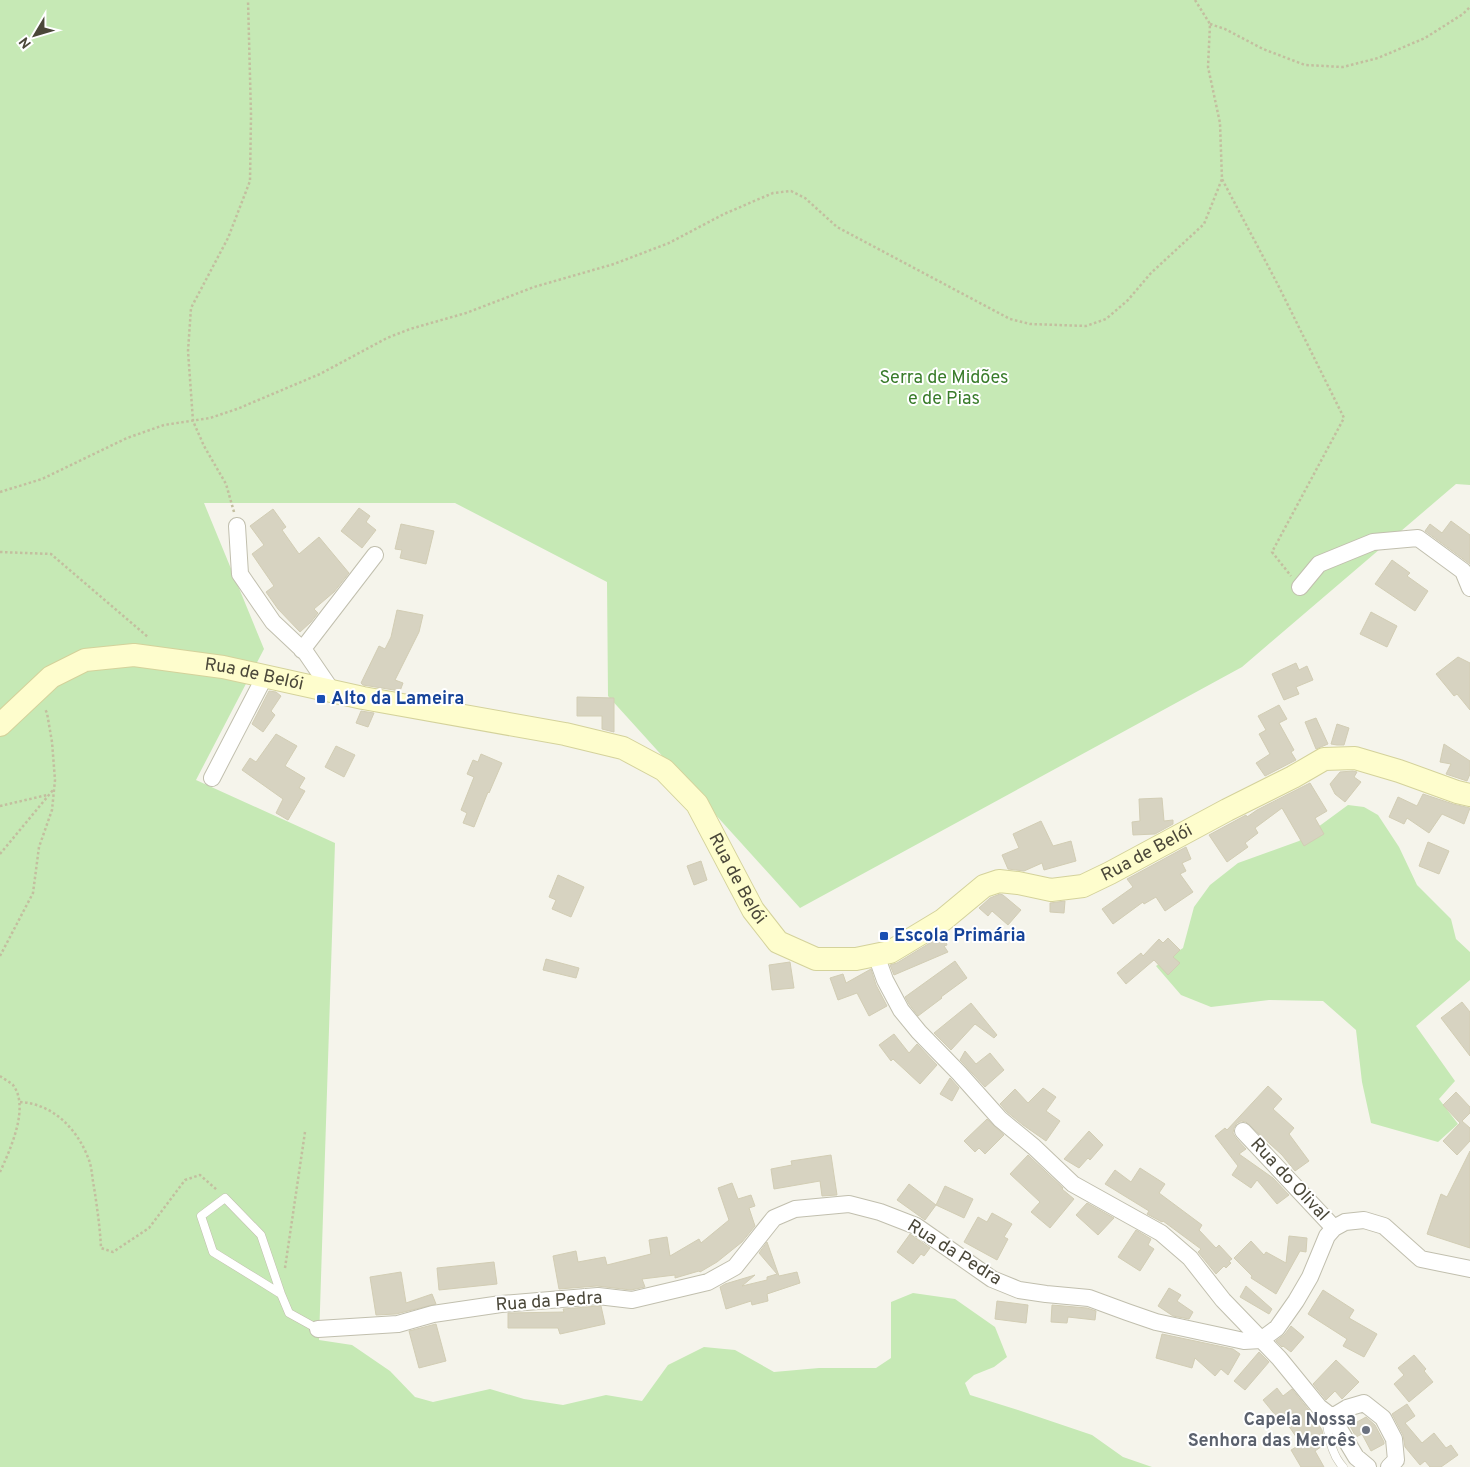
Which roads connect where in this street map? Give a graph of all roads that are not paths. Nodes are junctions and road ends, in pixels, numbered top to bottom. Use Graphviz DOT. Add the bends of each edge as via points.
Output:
graph roads {
  1 [pos="238,526"];
  2 [pos="375,555"];
  3 [pos="1469,581"];
  4 [pos="1300,587"];
  5 [pos="302,650"];
  6 [pos="265,676"];
  7 [pos="332,691"];
  8 [pos="0,725"];
  9 [pos="212,778"];
  10 [pos="1470,795"];
  11 [pos="876,954"];
  12 [pos="1243,1131"];
  13 [pos="1334,1228"];
  14 [pos="1470,1270"];
  15 [pos="281,1294"];
  16 [pos="318,1329"];
  17 [pos="1261,1340"];
  18 [pos="1332,1418"];
  19 [pos="1343,1467"];
  20 [pos="1368,1467"];
  21 [pos="1389,1467"];
  1 -- 5 [label="street" via="240,574 273,622"];
  2 -- 5 [label="street"];
  3 -- 4 [label="street" via="1463,572 1418,538 1373,542 1319,564"];
  5 -- 7 [label="street"];
  6 -- 7 [label="street, Rua de Belói"];
  6 -- 8 [label="street, Rua de Belói" via="134,655 85,660 51,677"];
  6 -- 9 [label="street"];
  7 -- 11 [label="street, Rua de Belói" via="565,734 623,748 664,770 696,804 753,910 778,942 816,959 856,959"];
  10 -- 11 [label="street, Rua de Belói" via="1356,758 1324,759 1083,886 1051,890 999,881 984,886 943,920 890,952"];
  11 -- 17 [label="street" via="901,1010 1000,1119 1074,1184 1162,1233 1190,1258"];
  12 -- 13 [label="street, Rua do Olival"];
  13 -- 14 [label="street" via="1345,1222 1364,1220 1384,1226 1421,1259"];
  13 -- 17 [label="street" via="1327,1236 1296,1301 1277,1328"];
  15 -- 15 [label="lane" via="261,1235 225,1198 201,1216 213,1252"];
  15 -- 16 [label="lane" via="289,1314"];
  16 -- 17 [label="street, Rua da Pedra" via="398,1324 433,1314 501,1304 598,1296 632,1300 708,1282 735,1267 774,1218 795,1208 849,1204 916,1226 992,1279 1019,1290 1089,1298 1156,1322 1244,1340"];
  17 -- 18 [label="street"];
  18 -- 19 [label="lane" via="1327,1424 1330,1445"];
  18 -- 20 [label="street" via="1356,1457"];
  18 -- 21 [label="street" via="1347,1408 1364,1403 1383,1418 1394,1439 1396,1460"];
}
